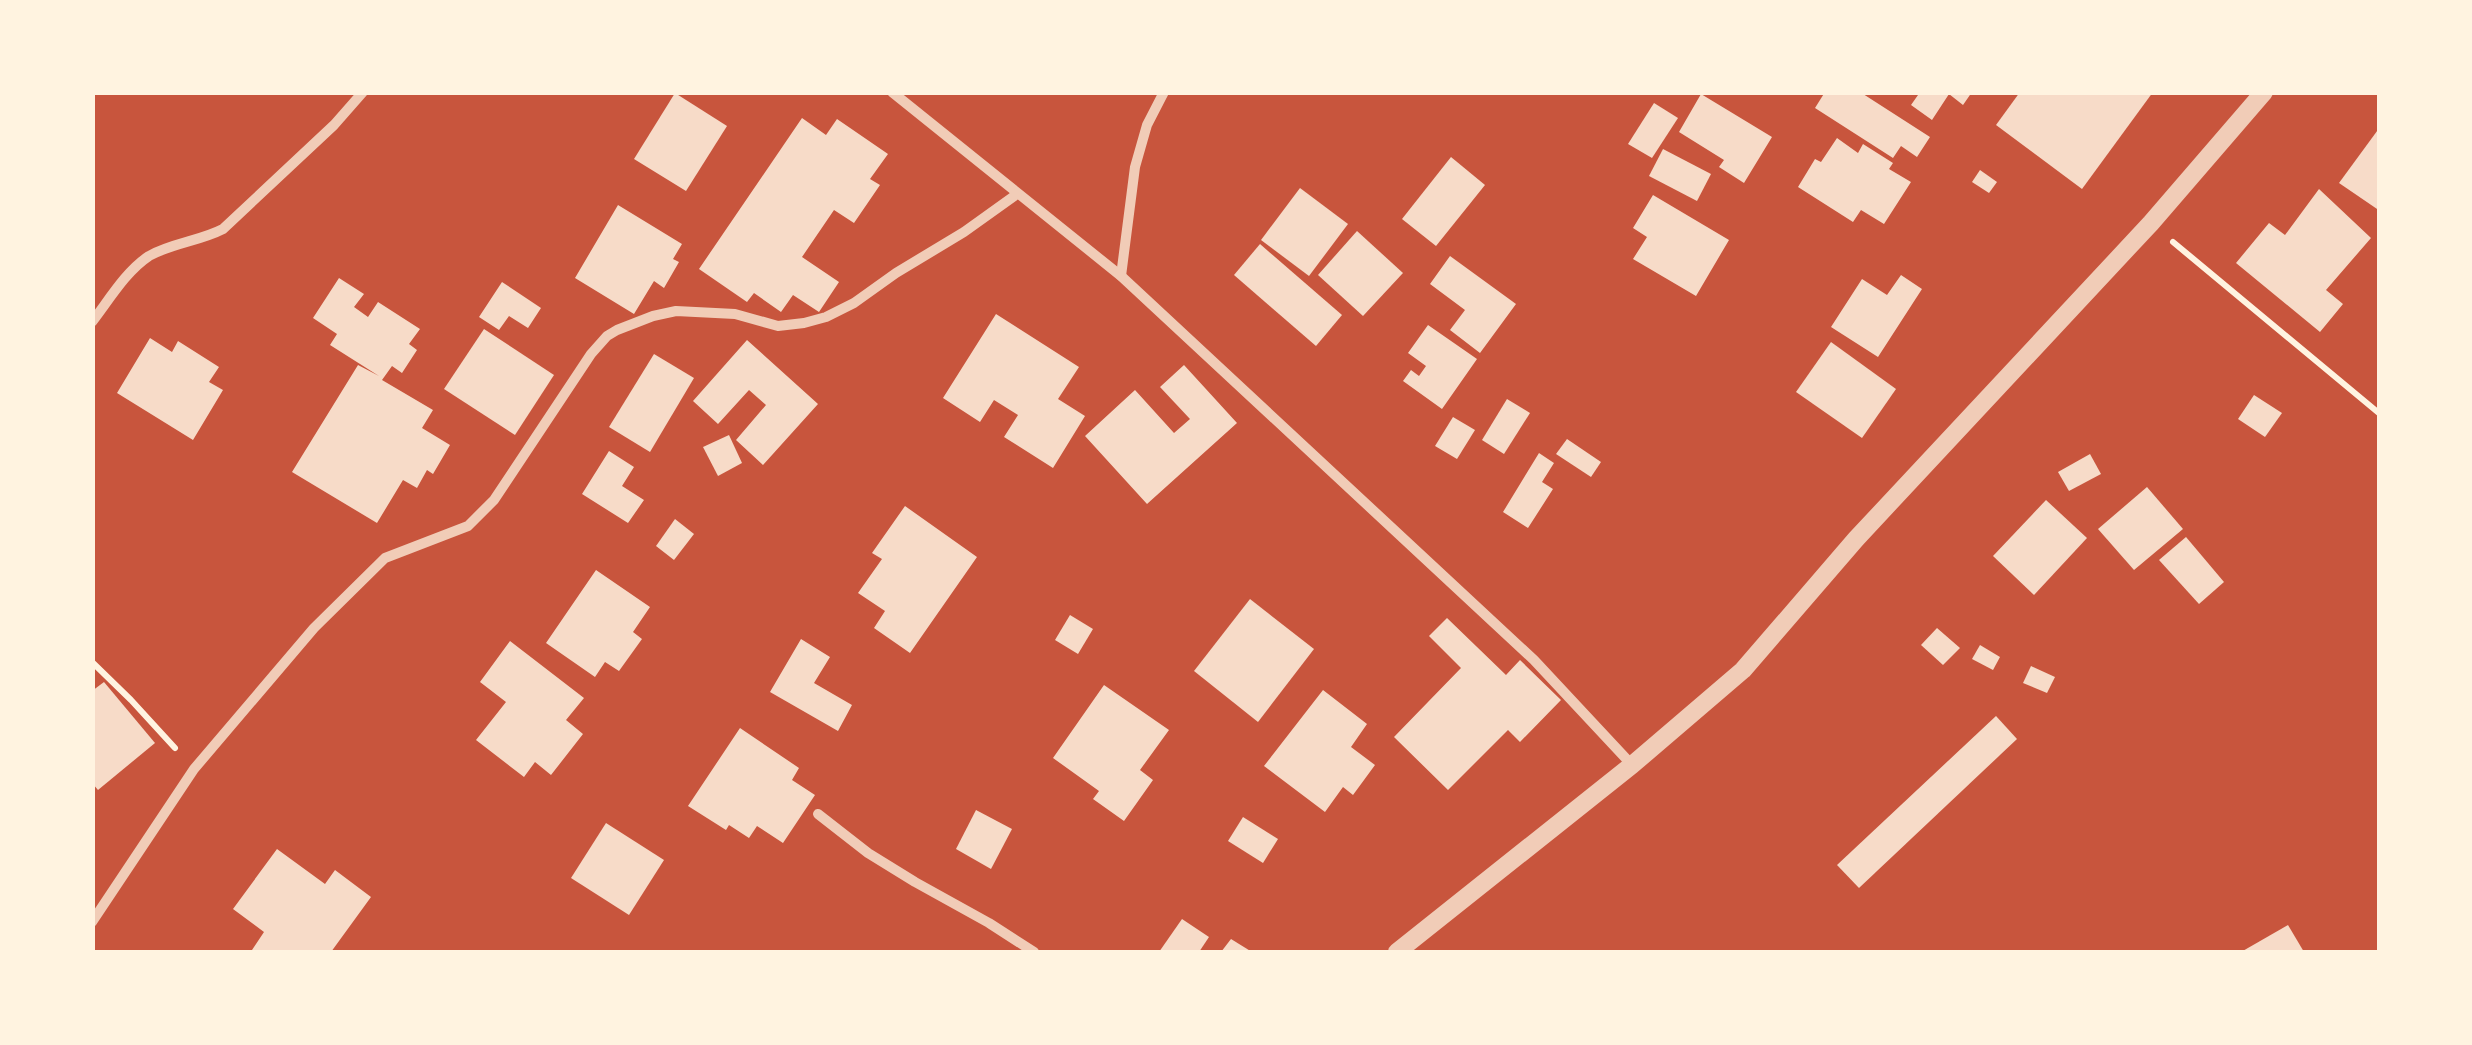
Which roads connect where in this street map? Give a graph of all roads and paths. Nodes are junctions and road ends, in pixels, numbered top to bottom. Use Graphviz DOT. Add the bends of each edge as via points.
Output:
graph roads {
  1 [pos="363,92"];
  2 [pos="892,92"];
  3 [pos="1164,92"];
  4 [pos="2264,92"];
  5 [pos="1018,194"];
  6 [pos="2150,223"];
  7 [pos="1122,276"];
  8 [pos="92,322"];
  9 [pos="2380,414"];
  10 [pos="92,662"];
  11 [pos="1632,765"];
  12 [pos="194,770"];
  13 [pos="818,814"];
  14 [pos="92,922"];
  15 [pos="1034,952"];
  16 [pos="1396,952"];
  1 -- 8 [label="street" via="223,228 148,257"];
  2 -- 5 [label="street"];
  3 -- 7 [label="street" via="1146,125 1135,168"];
  4 -- 6 [label="street"];
  5 -- 7 [label="street"];
  5 -- 12 [label="street" via="826,317 778,326 736,314 676,312 607,336 478,517 385,558 314,628"];
  6 -- 9 [label="path"];
  6 -- 11 [label="street" via="1743,670"];
  7 -- 11 [label="street" via="1534,660"];
  10 -- 12 [label="path"];
  11 -- 16 [label="street"];
  12 -- 14 [label="street"];
  13 -- 15 [label="street" via="868,853"];
}
